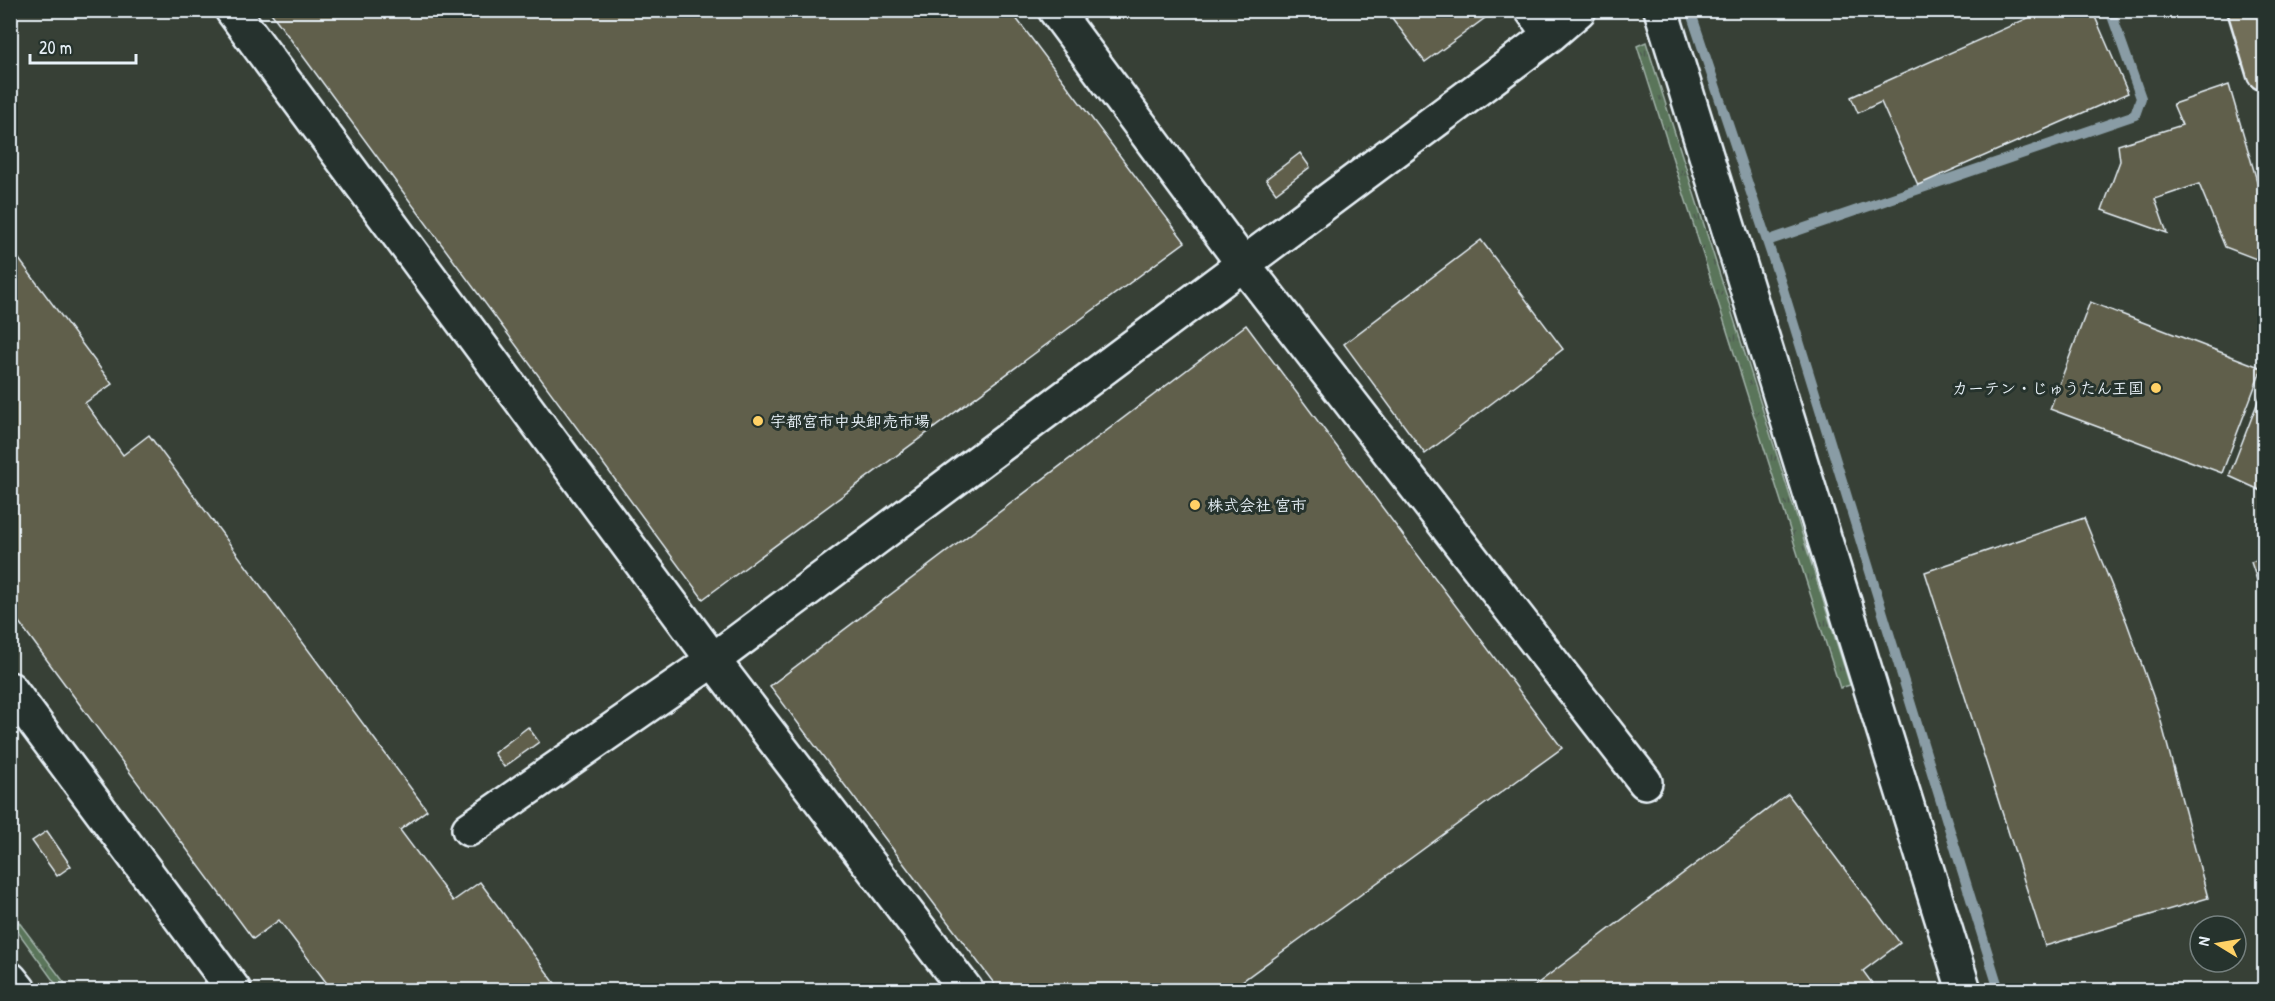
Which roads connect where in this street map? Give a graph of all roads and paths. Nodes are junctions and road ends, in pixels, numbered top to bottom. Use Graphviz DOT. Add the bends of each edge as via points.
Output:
graph roads {
  1 [pos="232,10"];
  2 [pos="1055,10"];
  3 [pos="1579,10"];
  4 [pos="1661,10"];
  5 [pos="2245,10"];
  6 [pos="1541,23"];
  7 [pos="2265,73"];
  8 [pos="1244,265"];
  9 [pos="713,660"];
  10 [pos="10,689"];
  11 [pos="1645,782"];
  12 [pos="470,829"];
  13 [pos="10,979"];
  14 [pos="19,990"];
  15 [pos="234,990"];
  16 [pos="966,990"];
  17 [pos="1964,990"];
  1 -- 9 [label="street"];
  2 -- 8 [label="street"];
  3 -- 6 [label="street"];
  4 -- 17 [label="street"];
  5 -- 7 [label="highway"];
  6 -- 8 [label="street"];
  8 -- 9 [label="street"];
  8 -- 11 [label="street"];
  9 -- 12 [label="street"];
  9 -- 16 [label="street"];
  10 -- 15 [label="street"];
  13 -- 14 [label="street"];
}
